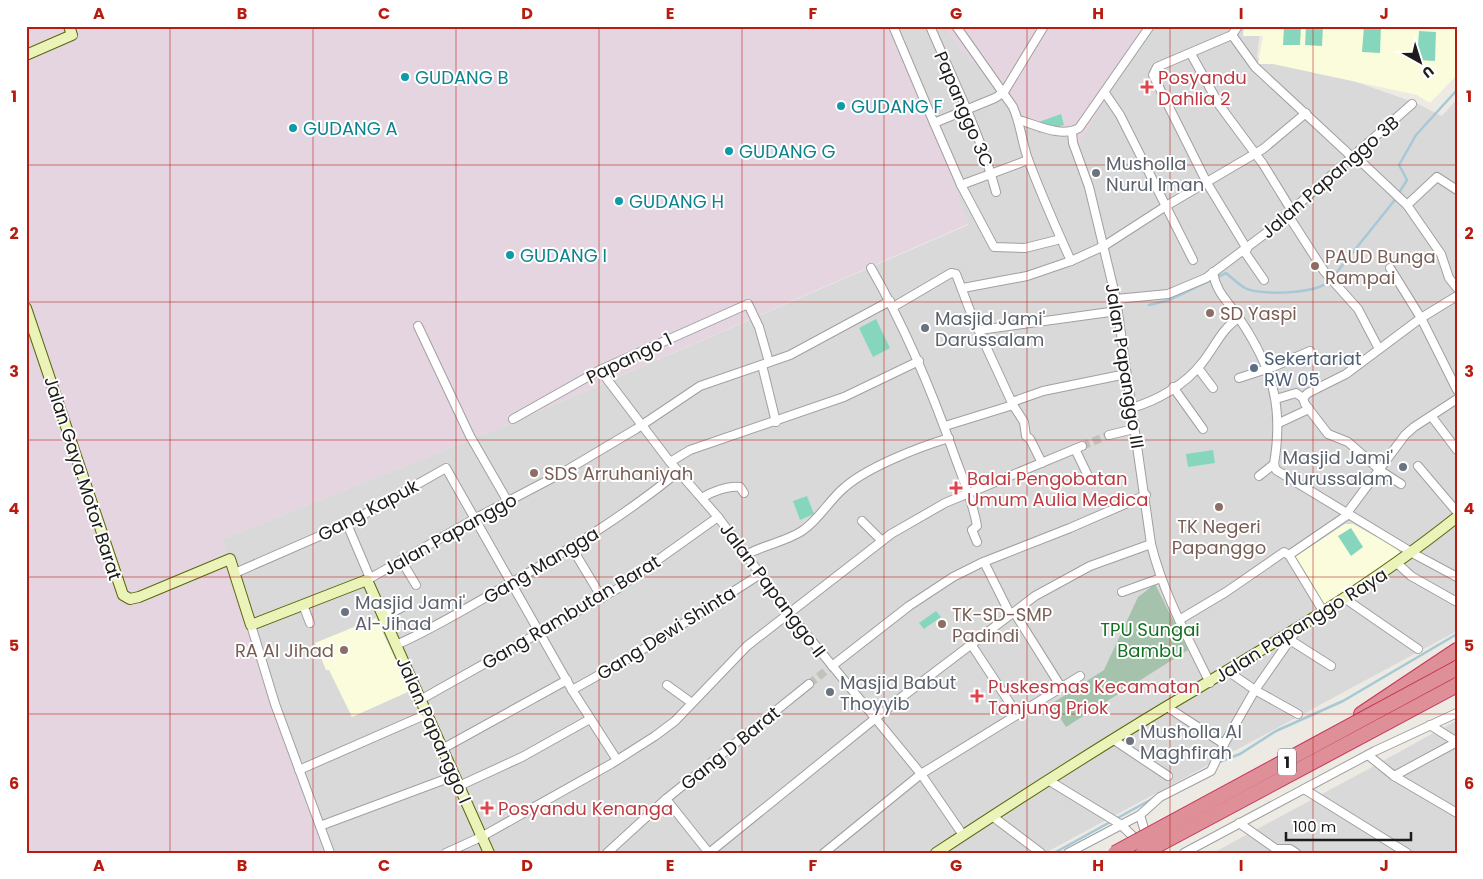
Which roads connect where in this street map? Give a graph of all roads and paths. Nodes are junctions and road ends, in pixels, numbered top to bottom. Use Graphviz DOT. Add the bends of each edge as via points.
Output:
graph roads {
  1 [pos="69,26"];
  2 [pos="893,26"];
  3 [pos="930,26"];
  4 [pos="956,26"];
  5 [pos="1044,26"];
  6 [pos="1150,26"];
  7 [pos="1238,26"];
  8 [pos="1232,35"];
  9 [pos="1191,54"];
  10 [pos="26,56"];
  11 [pos="1004,92"];
  12 [pos="1106,92"];
  13 [pos="1412,104"];
  14 [pos="966,109"];
  15 [pos="1306,113"];
  16 [pos="1019,120"];
  17 [pos="934,123"];
  18 [pos="1072,132"];
  19 [pos="1254,154"];
  20 [pos="1353,156"];
  21 [pos="1028,160"];
  22 [pos="992,174"];
  23 [pos="1208,183"];
  24 [pos="962,185"];
  25 [pos="1457,190"];
  26 [pos="996,192"];
  27 [pos="1405,202"];
  28 [pos="1166,206"];
  29 [pos="1290,213"];
  30 [pos="1060,239"];
  31 [pos="1104,246"];
  32 [pos="1246,250"];
  33 [pos="1193,260"];
  34 [pos="1071,261"];
  35 [pos="871,268"];
  36 [pos="1390,268"];
  37 [pos="1213,276"];
  38 [pos="1264,280"];
  39 [pos="963,288"];
  40 [pos="1457,288"];
  41 [pos="1457,296"];
  42 [pos="1116,299"];
  43 [pos="892,304"];
  44 [pos="26,308"];
  45 [pos="1117,311"];
  46 [pos="1239,318"];
  47 [pos="1421,318"];
  48 [pos="418,326"];
  49 [pos="980,330"];
  50 [pos="1379,348"];
  51 [pos="1310,351"];
  52 [pos="919,361"];
  53 [pos="766,363"];
  54 [pos="1198,368"];
  55 [pos="1268,369"];
  56 [pos="600,370"];
  57 [pos="1126,374"];
  58 [pos="1239,378"];
  59 [pos="1456,386"];
  60 [pos="1173,387"];
  61 [pos="1213,388"];
  62 [pos="1303,398"];
  63 [pos="1276,399"];
  64 [pos="1457,400"];
  65 [pos="1012,404"];
  66 [pos="1132,408"];
  67 [pos="1309,409"];
  68 [pos="1432,417"];
  69 [pos="513,419"];
  70 [pos="776,422"];
  71 [pos="1279,423"];
  72 [pos="641,425"];
  73 [pos="945,426"];
  74 [pos="1134,429"];
  75 [pos="1203,429"];
  76 [pos="1109,435"];
  77 [pos="949,438"];
  78 [pos="1457,450"];
  79 [pos="670,462"];
  80 [pos="1042,463"];
  81 [pos="1274,464"];
  82 [pos="1418,466"];
  83 [pos="1381,471"];
  84 [pos="678,472"];
  85 [pos="1259,476"];
  86 [pos="1090,480"];
  87 [pos="1400,484"];
  88 [pos="744,493"];
  89 [pos="968,494"];
  90 [pos="1146,495"];
  91 [pos="702,498"];
  92 [pos="508,502"];
  93 [pos="1457,512"];
  94 [pos="1348,514"];
  95 [pos="718,517"];
  96 [pos="1457,517"];
  97 [pos="476,518"];
  98 [pos="862,521"];
  99 [pos="347,524"];
  100 [pos="882,542"];
  101 [pos="977,542"];
  102 [pos="1151,544"];
  103 [pos="572,548"];
  104 [pos="1412,553"];
  105 [pos="746,555"];
  106 [pos="1289,555"];
  107 [pos="401,560"];
  108 [pos="984,562"];
  109 [pos="1398,564"];
  110 [pos="235,573"];
  111 [pos="759,575"];
  112 [pos="1457,577"];
  113 [pos="1161,578"];
  114 [pos="368,579"];
  115 [pos="512,583"];
  116 [pos="416,585"];
  117 [pos="1122,592"];
  118 [pos="602,598"];
  119 [pos="1344,598"];
  120 [pos="1457,602"];
  121 [pos="408,604"];
  122 [pos="303,605"];
  123 [pos="1323,611"];
  124 [pos="1012,613"];
  125 [pos="789,614"];
  126 [pos="384,618"];
  127 [pos="1179,620"];
  128 [pos="310,623"];
  129 [pos="251,625"];
  130 [pos="1300,626"];
  131 [pos="540,632"];
  132 [pos="1290,640"];
  133 [pos="971,644"];
  134 [pos="396,645"];
  135 [pos="1418,649"];
  136 [pos="1457,650"];
  137 [pos="832,666"];
  138 [pos="1330,666"];
  139 [pos="1457,668"];
  140 [pos="1229,672"];
  141 [pos="1080,676"];
  142 [pos="567,680"];
  143 [pos="1210,683"];
  144 [pos="809,684"];
  145 [pos="667,685"];
  146 [pos="1457,686"];
  147 [pos="1061,687"];
  148 [pos="572,690"];
  149 [pos="1255,690"];
  150 [pos="420,700"];
  151 [pos="692,703"];
  152 [pos="1167,707"];
  153 [pos="1457,713"];
  154 [pos="427,714"];
  155 [pos="1017,714"];
  156 [pos="1298,714"];
  157 [pos="590,719"];
  158 [pos="874,720"];
  159 [pos="1430,725"];
  160 [pos="1114,740"];
  161 [pos="1457,742"];
  162 [pos="1224,744"];
  163 [pos="442,749"];
  164 [pos="1300,754"];
  165 [pos="1370,757"];
  166 [pos="617,760"];
  167 [pos="299,770"];
  168 [pos="921,774"];
  169 [pos="454,776"];
  170 [pos="1168,776"];
  171 [pos="1394,776"];
  172 [pos="1048,780"];
  173 [pos="459,786"];
  174 [pos="1308,790"];
  175 [pos="666,799"];
  176 [pos="1457,813"];
  177 [pos="1140,815"];
  178 [pos="992,816"];
  179 [pos="1119,823"];
  180 [pos="1239,823"];
  181 [pos="320,826"];
  182 [pos="963,835"];
  183 [pos="481,836"];
  184 [pos="330,853"];
  185 [pos="446,853"];
  186 [pos="489,853"];
  187 [pos="607,853"];
  188 [pos="709,853"];
  189 [pos="824,853"];
  190 [pos="936,853"];
  191 [pos="1041,853"];
  192 [pos="1068,853"];
  193 [pos="1115,853"];
  194 [pos="1144,853"];
  195 [pos="1154,853"];
  196 [pos="1184,853"];
  197 [pos="1296,853"];
  198 [pos="1407,853"];
  1 -- 10 [label="street" via="72,35"];
  2 -- 17 [label="street"];
  3 -- 14 [label="street, Papanggo 3C"];
  4 -- 11 [label="street"];
  5 -- 11 [label="street"];
  6 -- 12 [label="street"];
  7 -- 8 [label="street"];
  8 -- 9 [label="street"];
  8 -- 15 [label="street" via="1255,67"];
  9 -- 19 [label="street" via="1220,106"];
  9 -- 23 [label="street" via="1158,67 1153,75"];
  11 -- 14 [label="street"];
  11 -- 16 [label="street"];
  12 -- 18 [label="street" via="1083,124"];
  12 -- 28 [label="street"];
  13 -- 20 [label="street, Jalan Papanggo 3B"];
  14 -- 17 [label="street"];
  14 -- 22 [label="street, Papanggo 3C"];
  15 -- 19 [label="street" via="1271,144"];
  15 -- 20 [label="street"];
  16 -- 18 [label="street"];
  16 -- 21 [label="street"];
  17 -- 24 [label="street"];
  18 -- 31 [label="street, Jalan Papanggo III"];
  19 -- 23 [label="street"];
  19 -- 29 [label="street"];
  20 -- 27 [label="street"];
  20 -- 29 [label="street, Jalan Papanggo 3B"];
  21 -- 22 [label="street"];
  21 -- 30 [label="street"];
  22 -- 24 [label="street"];
  22 -- 26 [label="street, Papanggo 3C"];
  23 -- 28 [label="street"];
  23 -- 32 [label="street"];
  24 -- 30 [label="street" via="994,248 1025,248"];
  25 -- 27 [label="street" via="1437,177"];
  27 -- 40 [label="street" via="1441,254 1449,278"];
  28 -- 31 [label="street"];
  28 -- 33 [label="street"];
  29 -- 32 [label="street, Jalan Papanggo 3B"];
  29 -- 50 [label="street" via="1328,276 1358,309"];
  30 -- 34 [label="street"];
  31 -- 34 [label="street"];
  31 -- 42 [label="street, Jalan Papanggo III"];
  32 -- 37 [label="street, Jalan Papanggo 3B"];
  32 -- 38 [label="street"];
  34 -- 39 [label="street" via="1026,276"];
  35 -- 43 [label="street"];
  36 -- 47 [label="street"];
  37 -- 42 [label="street, Jalan Papanggo 3B" via="1168,294"];
  37 -- 46 [label="street" via="1215,287"];
  39 -- 43 [label="street, Jalan Papanggo" via="956,274 951,273"];
  39 -- 49 [label="street"];
  41 -- 47 [label="street"];
  42 -- 45 [label="street, Jalan Papanggo III"];
  43 -- 52 [label="street"];
  43 -- 53 [label="street, Jalan Papanggo"];
  44 -- 110 [label="street, Jalan Gaya Motor Barat" via="123,595 130,599 139,598 230,559"];
  45 -- 49 [label="street"];
  45 -- 57 [label="street, Jalan Papanggo III"];
  46 -- 54 [label="street" via="1220,335"];
  46 -- 55 [label="street"];
  47 -- 50 [label="street"];
  47 -- 59 [label="street"];
  48 -- 92 [label="street" via="470,436"];
  49 -- 65 [label="street"];
  50 -- 62 [label="street" via="1346,374"];
  51 -- 55 [label="street"];
  52 -- 70 [label="street" via="844,397"];
  52 -- 73 [label="street"];
  53 -- 56 [label="street, Papango 1" via="759,328 748,304"];
  53 -- 70 [label="street"];
  53 -- 72 [label="street, Jalan Papanggo" via="700,386"];
  54 -- 60 [label="street"];
  54 -- 61 [label="street"];
  55 -- 58 [label="street"];
  55 -- 63 [label="street"];
  56 -- 69 [label="street, Papango 1"];
  56 -- 72 [label="street, Jalan Papanggo II"];
  57 -- 65 [label="street" via="1043,391"];
  57 -- 66 [label="street, Jalan Papanggo III"];
  60 -- 66 [label="street" via="1159,399"];
  60 -- 75 [label="street"];
  62 -- 63 [label="street" via="1296,393"];
  62 -- 67 [label="street"];
  63 -- 71 [label="street"];
  64 -- 68 [label="street"];
  65 -- 73 [label="street"];
  65 -- 80 [label="street" via="1024,422 1026,436"];
  66 -- 74 [label="street, Jalan Papanggo III"];
  67 -- 71 [label="street"];
  67 -- 83 [label="street" via="1328,434 1348,442"];
  68 -- 78 [label="street"];
  68 -- 83 [label="street" via="1405,435"];
  70 -- 79 [label="street" via="690,450"];
  71 -- 81 [label="street"];
  72 -- 79 [label="street, Jalan Papanggo II"];
  72 -- 92 [label="street, Jalan Papanggo"];
  73 -- 77 [label="street"];
  74 -- 76 [label="street"];
  74 -- 90 [label="street, Jalan Papanggo III"];
  77 -- 89 [label="street"];
  77 -- 105 [label="street" via="924,446 864,475 843,488 801,532 761,546"];
  79 -- 84 [label="street, Jalan Papanggo II"];
  80 -- 86 [label="street" via="1079,447"];
  80 -- 89 [label="street"];
  81 -- 85 [label="street"];
  81 -- 94 [label="street" via="1280,474"];
  82 -- 93 [label="street"];
  83 -- 87 [label="street"];
  83 -- 94 [label="street"];
  84 -- 91 [label="street, Jalan Papanggo II"];
  84 -- 103 [label="street, Gang Mangga" via="637,505"];
  88 -- 91 [label="street" via="736,486"];
  89 -- 100 [label="street" via="927,513"];
  89 -- 101 [label="street" via="977,524 972,530"];
  90 -- 102 [label="street, Jalan Papanggo III"];
  90 -- 108 [label="street"];
  91 -- 95 [label="street, Jalan Papanggo II"];
  92 -- 97 [label="street, Jalan Papanggo"];
  94 -- 104 [label="street"];
  94 -- 106 [label="street"];
  95 -- 105 [label="street, Jalan Papanggo II"];
  95 -- 118 [label="street, Gang Rambutan Barat"];
  96 -- 104 [label="street, Jalan Papanggo Raya"];
  97 -- 99 [label="street, Gang Kapuk" via="444,468"];
  97 -- 107 [label="street, Jalan Papanggo"];
  97 -- 115 [label="street"];
  98 -- 100 [label="street"];
  99 -- 110 [label="street, Gang Kapuk"];
  99 -- 114 [label="street"];
  100 -- 125 [label="street"];
  102 -- 113 [label="street, Jalan Papanggo III"];
  102 -- 124 [label="street" via="1069,576"];
  103 -- 115 [label="street, Gang Mangga"];
  103 -- 118 [label="street"];
  104 -- 109 [label="street, Jalan Papanggo Raya"];
  104 -- 112 [label="street"];
  105 -- 111 [label="street, Jalan Papanggo II"];
  106 -- 123 [label="street"];
  106 -- 127 [label="street" via="1281,553"];
  107 -- 114 [label="street, Jalan Papanggo"];
  107 -- 116 [label="street"];
  108 -- 124 [label="street"];
  108 -- 137 [label="street" via="923,596"];
  109 -- 119 [label="street, Jalan Papanggo Raya"];
  109 -- 120 [label="street" via="1411,576"];
  110 -- 129 [label="street"];
  111 -- 125 [label="street, Jalan Papanggo II"];
  111 -- 148 [label="street, Gang Dewi Shinta" via="631,657"];
  113 -- 117 [label="street"];
  113 -- 127 [label="street, Jalan Papanggo III"];
  114 -- 122 [label="street, Jalan Papanggo"];
  114 -- 126 [label="street, Jalan Papanggo I"];
  115 -- 131 [label="street"];
  115 -- 134 [label="street, Gang Mangga"];
  118 -- 131 [label="street, Gang Rambutan Barat"];
  119 -- 123 [label="street, Jalan Papanggo Raya"];
  119 -- 135 [label="street"];
  121 -- 126 [label="street"];
  122 -- 128 [label="street"];
  122 -- 129 [label="street, Jalan Papanggo"];
  123 -- 130 [label="street, Jalan Papanggo Raya"];
  124 -- 133 [label="street"];
  124 -- 147 [label="street"];
  125 -- 137 [label="street, Jalan Papanggo II"];
  125 -- 151 [label="street" via="746,646"];
  126 -- 134 [label="street, Jalan Papanggo I"];
  127 -- 143 [label="street, Jalan Papanggo III"];
  129 -- 167 [label="street"];
  130 -- 132 [label="street"];
  130 -- 140 [label="street, Jalan Papanggo Raya"];
  131 -- 142 [label="street"];
  131 -- 150 [label="street, Gang Rambutan Barat"];
  132 -- 138 [label="street"];
  132 -- 149 [label="street"];
  133 -- 155 [label="street"];
  133 -- 158 [label="street"];
  134 -- 150 [label="street, Jalan Papanggo I"];
  136 -- 164 [label="highway, bridge"];
  137 -- 158 [label="street, Jalan Papanggo II"];
  139 -- 164 [label="highway, 1, bridge"];
  140 -- 143 [label="street, Jalan Papanggo Raya"];
  140 -- 149 [label="street"];
  141 -- 147 [label="street"];
  142 -- 148 [label="street"];
  142 -- 163 [label="street"];
  143 -- 152 [label="street, Jalan Papanggo Raya"];
  144 -- 175 [label="street, Gang D Barat"];
  145 -- 151 [label="street"];
  146 -- 194 [label="highway, 1, bridge"];
  147 -- 155 [label="street"];
  148 -- 157 [label="street"];
  149 -- 156 [label="street"];
  149 -- 162 [label="street"];
  150 -- 154 [label="street, Jalan Papanggo I"];
  151 -- 166 [label="street" via="665,729"];
  152 -- 160 [label="street, Jalan Papanggo Raya"];
  152 -- 162 [label="street"];
  153 -- 159 [label="street"];
  154 -- 163 [label="street, Jalan Papanggo I"];
  154 -- 167 [label="street"];
  155 -- 168 [label="street"];
  157 -- 166 [label="street"];
  157 -- 173 [label="street" via="522,757"];
  158 -- 168 [label="street, Jalan Papanggo II"];
  158 -- 188 [label="street"];
  159 -- 161 [label="street"];
  159 -- 165 [label="street"];
  160 -- 170 [label="street"];
  160 -- 172 [label="street, Jalan Papanggo Raya"];
  161 -- 171 [label="street"];
  162 -- 177 [label="street" via="1209,773 1160,797"];
  163 -- 169 [label="street, Jalan Papanggo I"];
  164 -- 193 [label="highway, 1, bridge"];
  165 -- 171 [label="street"];
  165 -- 174 [label="street"];
  166 -- 183 [label="street"];
  167 -- 181 [label="street"];
  168 -- 182 [label="street, Jalan Papanggo II"];
  168 -- 189 [label="street"];
  169 -- 173 [label="street, Jalan Papanggo I"];
  169 -- 181 [label="street"];
  171 -- 176 [label="street"];
  172 -- 178 [label="street, Jalan Papanggo Raya"];
  172 -- 179 [label="street"];
  173 -- 183 [label="street, Jalan Papanggo I"];
  174 -- 180 [label="street"];
  174 -- 198 [label="street"];
  175 -- 187 [label="street, Gang D Barat"];
  175 -- 188 [label="street"];
  177 -- 179 [label="street"];
  177 -- 195 [label="street"];
  178 -- 182 [label="street, Jalan Papanggo Raya"];
  178 -- 191 [label="street"];
  179 -- 192 [label="street"];
  179 -- 194 [label="street" via="1136,838"];
  180 -- 196 [label="street"];
  180 -- 197 [label="street" via="1276,849 1290,849"];
  181 -- 184 [label="street"];
  182 -- 190 [label="street, Jalan Papanggo Raya"];
  183 -- 185 [label="street"];
  183 -- 186 [label="street, Jalan Papanggo I"];
}
